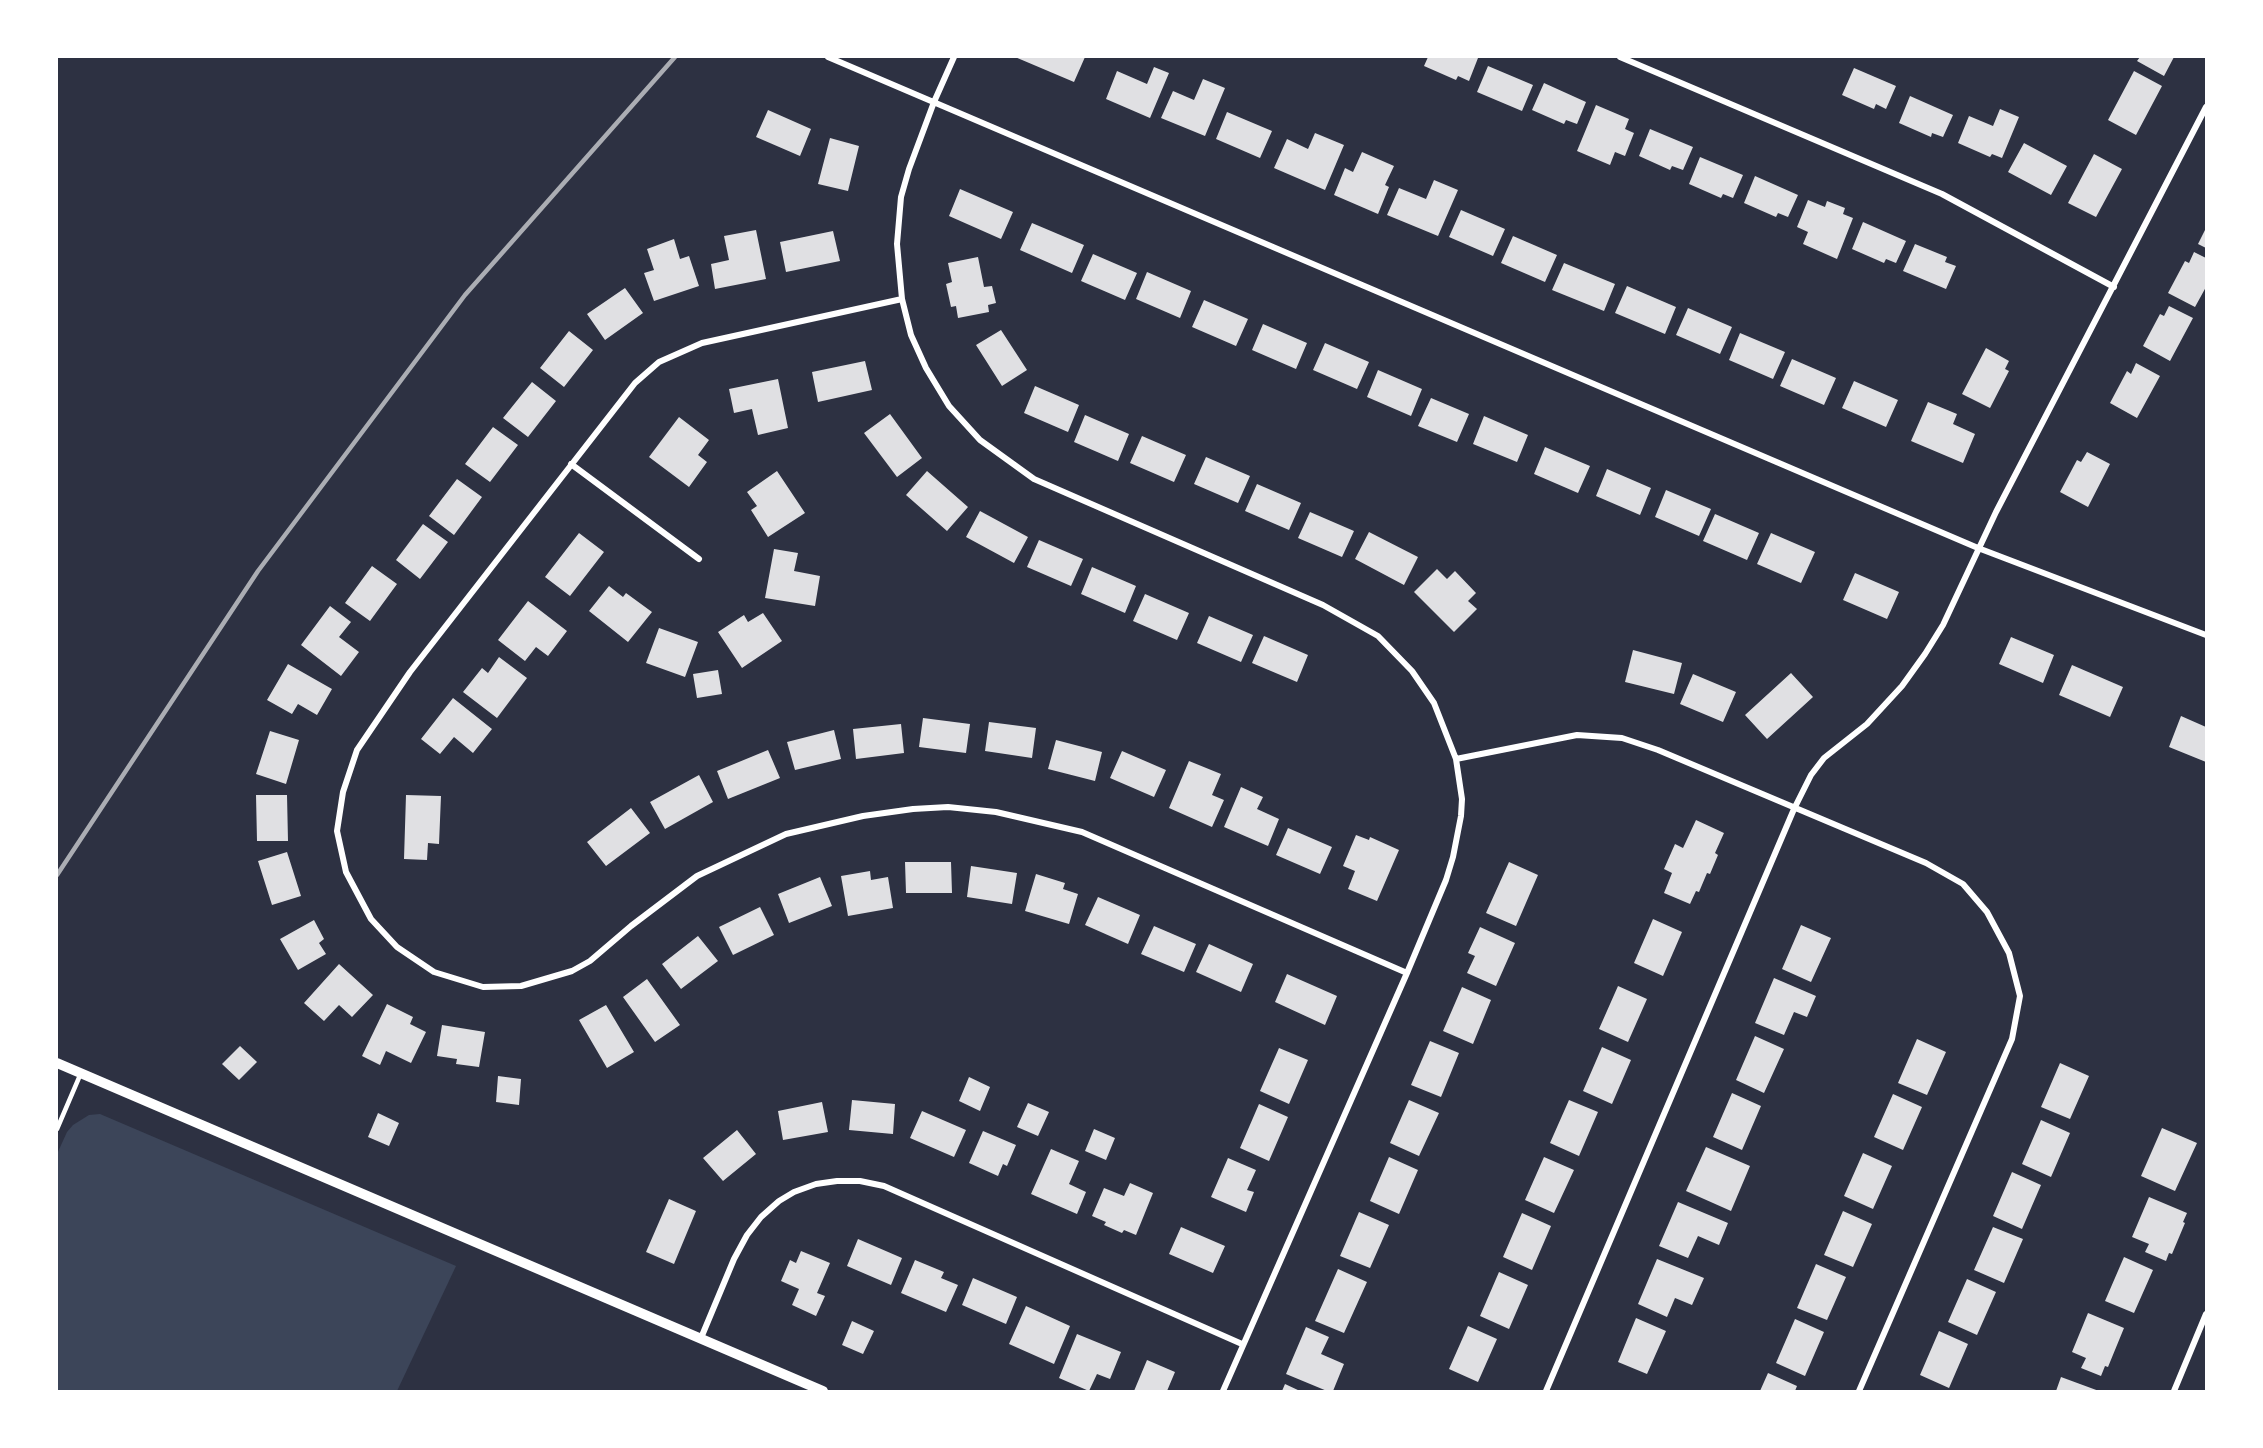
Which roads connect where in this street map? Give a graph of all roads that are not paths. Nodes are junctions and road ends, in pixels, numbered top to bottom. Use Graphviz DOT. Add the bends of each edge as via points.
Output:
graph roads {
  1 [pos="828,57"];
  2 [pos="954,57"];
  3 [pos="1620,57"];
  4 [pos="934,102"];
  5 [pos="2206,106"];
  6 [pos="2114,287"];
  7 [pos="902,299"];
  8 [pos="571,464"];
  9 [pos="1978,548"];
  10 [pos="699,558"];
  11 [pos="2206,635"];
  12 [pos="1456,759"];
  13 [pos="1794,809"];
  14 [pos="1407,973"];
  15 [pos="57,1063"];
  16 [pos="81,1073"];
  17 [pos="57,1129"];
  18 [pos="2206,1314"];
  19 [pos="701,1338"];
  20 [pos="1242,1344"];
  21 [pos="823,1391"];
  22 [pos="1223,1391"];
  23 [pos="1546,1391"];
  24 [pos="1859,1391"];
  25 [pos="2174,1391"];
  1 -- 4 [label="street"];
  2 -- 4 [label="street"];
  3 -- 6 [label="street" via="1942,194"];
  4 -- 7 [label="street" via="901,197 897,244"];
  4 -- 9 [label="street"];
  5 -- 6 [label="street"];
  6 -- 9 [label="street"];
  7 -- 8 [label="street" via="702,343 659,362 635,383"];
  7 -- 12 [label="street" via="911,335 938,390 980,440 1034,479 1323,604 1378,636 1412,671 1434,703"];
  8 -- 10 [label="street"];
  8 -- 14 [label="street" via="410,672 357,750 343,792 337,831 346,872 371,919 397,947 434,972 483,987 521,986 572,970 602,952 697,876 756,847 786,834 863,816 948,807 996,812 1082,832"];
  9 -- 11 [label="street"];
  9 -- 13 [label="street" via="1943,625 1925,654 1902,686 1866,724 1824,758"];
  12 -- 13 [label="street" via="1577,735 1622,738"];
  12 -- 14 [label="street" via="1461,816 1453,857"];
  13 -- 23 [label="street"];
  13 -- 24 [label="street" via="1926,863 1963,884 1987,912 2009,953 2020,996 2013,1040"];
  14 -- 20 [label="street"];
  15 -- 16 [label="street"];
  16 -- 17 [label="lane"];
  16 -- 19 [label="street"];
  18 -- 25 [label="street"];
  19 -- 20 [label="street" via="734,1259 761,1217 794,1192 816,1184 860,1181 884,1186"];
  19 -- 21 [label="street"];
  20 -- 22 [label="street"];
}
